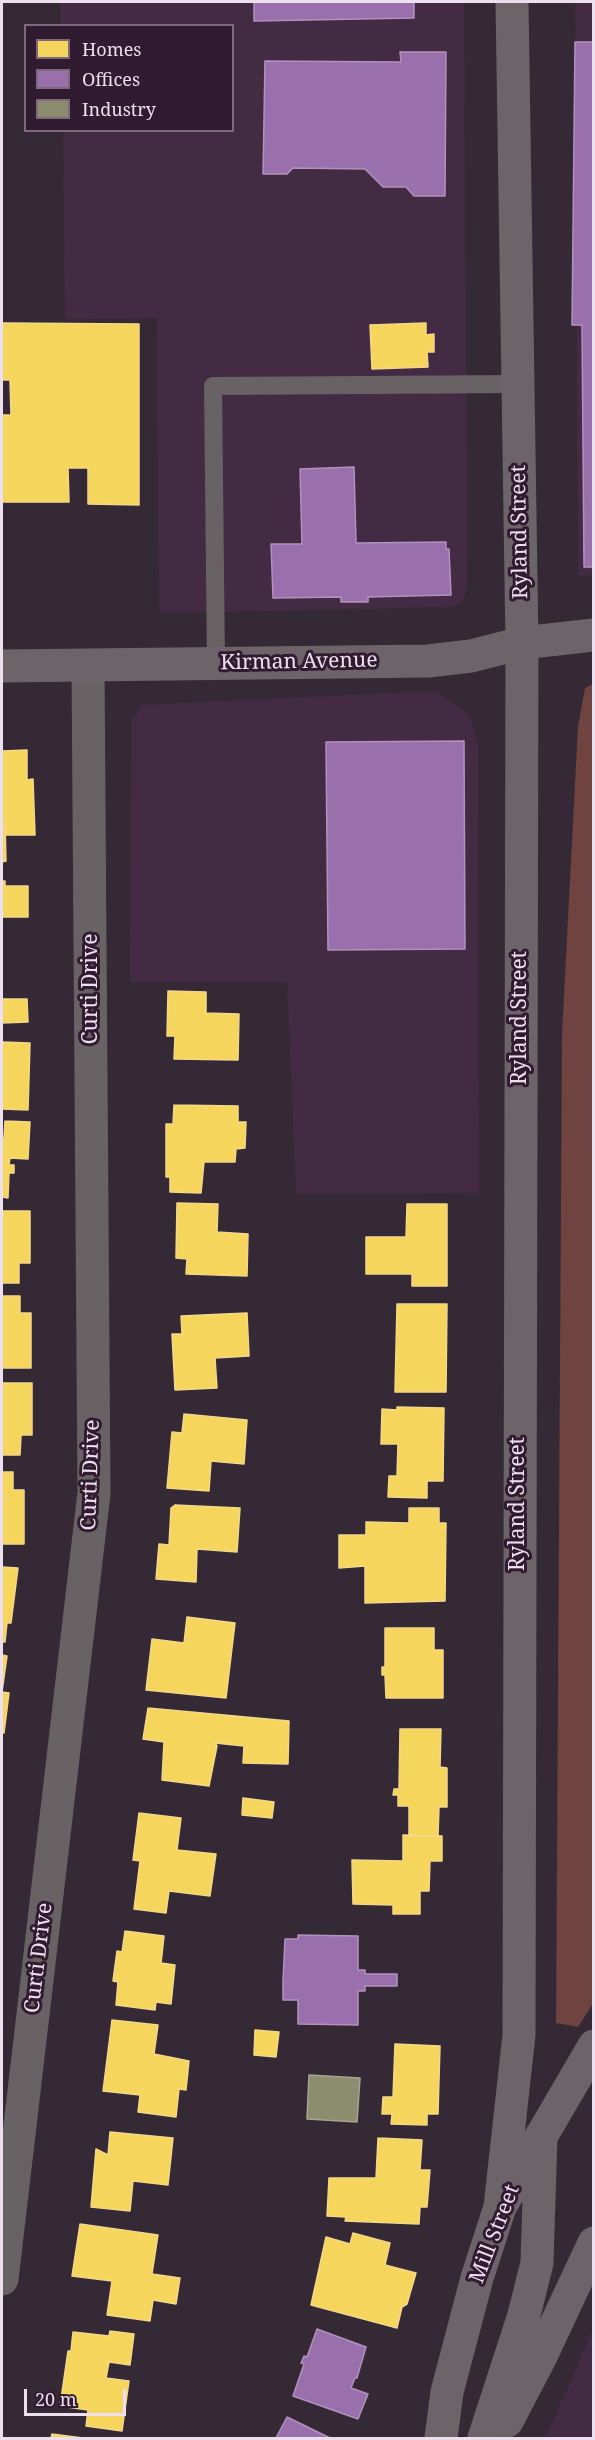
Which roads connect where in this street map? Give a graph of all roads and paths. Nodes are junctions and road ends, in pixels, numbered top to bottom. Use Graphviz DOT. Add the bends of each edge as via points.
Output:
graph roads {
  1 [pos="512,2"];
  2 [pos="518,384"];
  3 [pos="594,635"];
  4 [pos="522,643"];
  5 [pos="216,664"];
  6 [pos="2,666"];
  7 [pos="88,666"];
  8 [pos="519,2035"];
  9 [pos="590,2066"];
  10 [pos="541,2136"];
  11 [pos="500,2207"];
  12 [pos="4,2231"];
  13 [pos="594,2243"];
  14 [pos="2,2279"];
  15 [pos="441,2439"];
  16 [pos="484,2439"];
  17 [pos="497,2439"];
  1 -- 2 [label="main road, Ryland Street"];
  2 -- 4 [label="main road, Ryland Street"];
  2 -- 5 [label="lane" via="213,386"];
  3 -- 4 [label="main road, Kirman Avenue"];
  4 -- 5 [label="main road, Kirman Avenue" via="471,656 428,660"];
  4 -- 8 [label="main road, Ryland Street"];
  5 -- 7 [label="main road, Kirman Avenue"];
  6 -- 7 [label="main road, Kirman Avenue"];
  7 -- 12 [label="street, Curti Drive" via="94,1493"];
  8 -- 10 [label="main road"];
  8 -- 11 [label="main road"];
  9 -- 10 [label="main road, Mill Street"];
  10 -- 11 [label="main road, Mill Street"];
  10 -- 16 [label="main road" via="537,2263"];
  11 -- 15 [label="main road, Mill Street" via="447,2392"];
  12 -- 14 [label="street, Curti Drive"];
  13 -- 17 [label="main road"];
}
